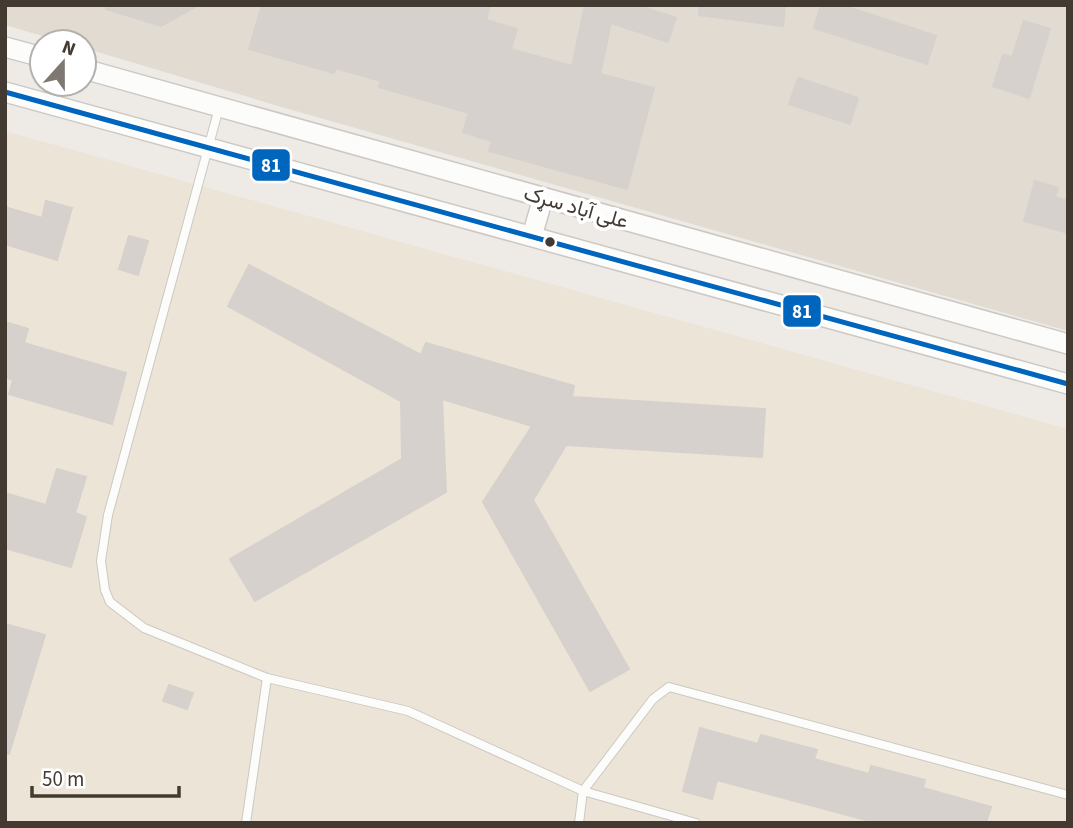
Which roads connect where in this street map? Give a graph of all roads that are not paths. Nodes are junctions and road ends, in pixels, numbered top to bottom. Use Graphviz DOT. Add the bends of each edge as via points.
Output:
graph roads {
  1 [pos="5,47"];
  2 [pos="28,53"];
  3 [pos="98,73"];
  4 [pos="5,92"];
  5 [pos="219,107"];
  6 [pos="209,146"];
  7 [pos="543,198"];
  8 [pos="533,236"];
  9 [pos="1068,344"];
  10 [pos="1068,384"];
  11 [pos="267,678"];
  12 [pos="583,791"];
  13 [pos="1068,795"];
  14 [pos="246,823"];
  15 [pos="579,823"];
  16 [pos="696,823"];
  1 -- 2 [label="street"];
  3 -- 5 [label="street, علی آباد سړک"];
  4 -- 6 [label="street"];
  5 -- 6 [label="lane"];
  5 -- 7 [label="street, علی آباد سړک"];
  6 -- 8 [label="street"];
  6 -- 11 [label="lane" via="108,515 102,578 110,602 144,628"];
  7 -- 8 [label="street"];
  7 -- 9 [label="street, علی آباد سړک"];
  8 -- 10 [label="street"];
  11 -- 12 [label="lane" via="408,711"];
  11 -- 14 [label="lane"];
  12 -- 13 [label="lane" via="653,699 669,687"];
  12 -- 15 [label="lane"];
  12 -- 16 [label="lane"];
}
